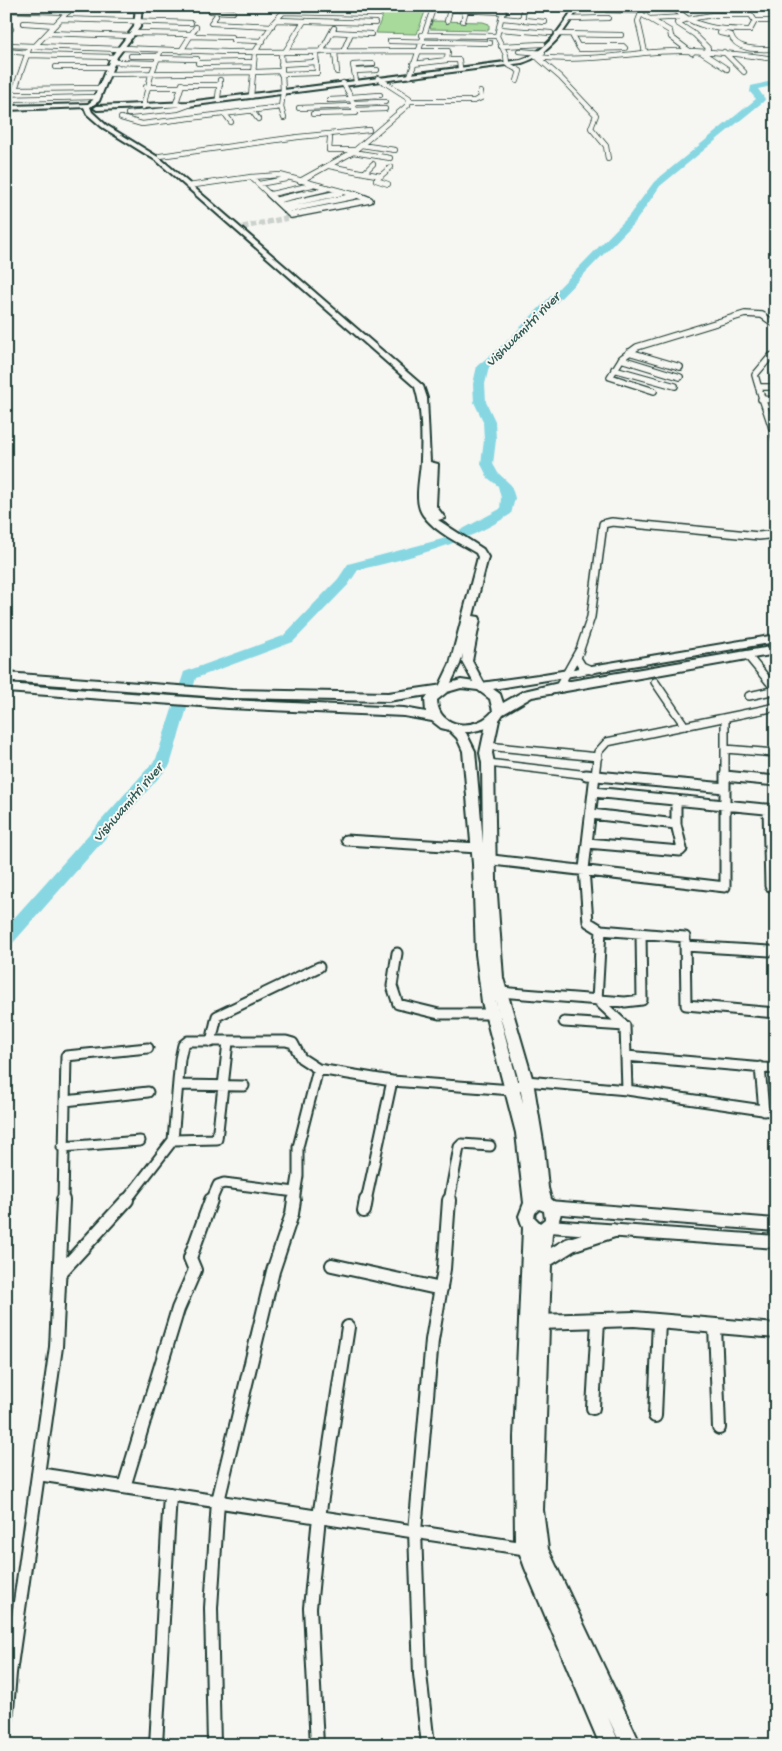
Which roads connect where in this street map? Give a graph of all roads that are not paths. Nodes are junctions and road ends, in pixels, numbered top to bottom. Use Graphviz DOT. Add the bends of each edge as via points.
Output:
graph roads {
  1 [pos="74,6"];
  2 [pos="102,6"];
  3 [pos="173,6"];
  4 [pos="183,6"];
  5 [pos="225,6"];
  6 [pos="288,6"];
  7 [pos="504,6"];
  8 [pos="523,6"];
  9 [pos="578,6"];
  10 [pos="603,6"];
  11 [pos="634,6"];
  12 [pos="670,6"];
  13 [pos="198,7"];
  14 [pos="214,7"];
  15 [pos="238,7"];
  16 [pos="571,7"];
  17 [pos="139,8"];
  18 [pos="433,8"];
  19 [pos="537,8"];
  20 [pos="453,9"];
  21 [pos="470,9"];
  22 [pos="489,9"];
  23 [pos="6,10"];
  24 [pos="674,10"];
  25 [pos="482,11"];
  26 [pos="748,11"];
  27 [pos="68,12"];
  28 [pos="233,12"];
  29 [pos="284,12"];
  30 [pos="178,13"];
  31 [pos="193,14"];
  32 [pos="379,14"];
  33 [pos="642,14"];
  34 [pos="524,15"];
  35 [pos="216,16"];
  36 [pos="246,16"];
  37 [pos="503,16"];
  38 [pos="719,16"];
  39 [pos="751,16"];
  40 [pos="685,17"];
  41 [pos="608,18"];
  42 [pos="61,19"];
  43 [pos="480,19"];
  44 [pos="650,19"];
  45 [pos="79,20"];
  46 [pos="276,20"];
  47 [pos="520,20"];
  48 [pos="108,21"];
  49 [pos="304,21"];
  50 [pos="446,21"];
  51 [pos="463,21"];
  52 [pos="566,21"];
  53 [pos="755,21"];
  54 [pos="139,22"];
  55 [pos="166,22"];
  56 [pos="339,22"];
  57 [pos="776,22"];
  58 [pos="24,23"];
  59 [pos="181,23"];
  60 [pos="191,23"];
  61 [pos="375,23"];
  62 [pos="600,23"];
  63 [pos="55,25"];
  64 [pos="240,25"];
  65 [pos="272,26"];
  66 [pos="713,26"];
  67 [pos="196,27"];
  68 [pos="540,27"];
  69 [pos="705,27"];
  70 [pos="211,28"];
  71 [pos="424,29"];
  72 [pos="514,29"];
  73 [pos="228,30"];
  74 [pos="603,30"];
  75 [pos="746,30"];
  76 [pos="332,32"];
  77 [pos="537,32"];
  78 [pos="48,33"];
  79 [pos="159,33"];
  80 [pos="350,33"];
  81 [pos="556,33"];
  82 [pos="66,34"];
  83 [pos="132,34"];
  84 [pos="175,34"];
  85 [pos="371,34"];
  86 [pos="498,34"];
  87 [pos="98,35"];
  88 [pos="190,35"];
  89 [pos="422,35"];
  90 [pos="517,35"];
  91 [pos="572,35"];
  92 [pos="622,35"];
  93 [pos="205,36"];
  94 [pos="754,36"];
  95 [pos="224,37"];
  96 [pos="231,40"];
  97 [pos="621,40"];
  98 [pos="187,41"];
  99 [pos="263,41"];
  100 [pos="390,41"];
  101 [pos="574,41"];
  102 [pos="420,42"];
  103 [pos="490,43"];
  104 [pos="542,44"];
  105 [pos="6,45"];
  106 [pos="524,45"];
  107 [pos="33,46"];
  108 [pos="501,46"];
  109 [pos="578,46"];
  110 [pos="87,48"];
  111 [pos="121,48"];
  112 [pos="182,48"];
  113 [pos="226,48"];
  114 [pos="776,49"];
  115 [pos="148,50"];
  116 [pos="163,50"];
  117 [pos="364,51"];
  118 [pos="417,51"];
  119 [pos="6,52"];
  120 [pos="255,52"];
  121 [pos="283,52"];
  122 [pos="297,52"];
  123 [pos="318,52"];
  124 [pos="335,52"];
  125 [pos="343,52"];
  126 [pos="504,52"];
  127 [pos="645,52"];
  128 [pos="701,52"];
  129 [pos="707,52"];
  130 [pos="724,52"];
  131 [pos="692,53"];
  132 [pos="27,54"];
  133 [pos="537,55"];
  134 [pos="131,56"];
  135 [pos="761,58"];
  136 [pos="776,59"];
  137 [pos="157,60"];
  138 [pos="364,60"];
  139 [pos="447,60"];
  140 [pos="196,61"];
  141 [pos="111,62"];
  142 [pos="254,62"];
  143 [pos="317,62"];
  144 [pos="298,63"];
  145 [pos="506,63"];
  146 [pos="281,64"];
  147 [pos="373,64"];
  148 [pos="413,64"];
  149 [pos="763,65"];
  150 [pos="56,67"];
  151 [pos="343,68"];
  152 [pos="460,68"];
  153 [pos="728,69"];
  154 [pos="377,70"];
  155 [pos="354,71"];
  156 [pos="254,72"];
  157 [pos="337,72"];
  158 [pos="744,72"];
  159 [pos="221,73"];
  160 [pos="281,73"];
  161 [pos="106,74"];
  162 [pos="151,74"];
  163 [pos="186,74"];
  164 [pos="299,74"];
  165 [pos="317,74"];
  166 [pos="410,75"];
  167 [pos="379,79"];
  168 [pos="318,80"];
  169 [pos="356,81"];
  170 [pos="517,81"];
  171 [pos="300,82"];
  172 [pos="57,83"];
  173 [pos="336,84"];
  174 [pos="344,84"];
  175 [pos="220,85"];
  176 [pos="181,86"];
  177 [pos="15,88"];
  178 [pos="100,88"];
  179 [pos="146,88"];
  180 [pos="282,91"];
  181 [pos="480,92"];
  182 [pos="251,95"];
  183 [pos="380,95"];
  184 [pos="218,98"];
  185 [pos="6,99"];
  186 [pos="329,100"];
  187 [pos="410,101"];
  188 [pos="385,102"];
  189 [pos="176,103"];
  190 [pos="352,103"];
  191 [pos="188,104"];
  192 [pos="93,105"];
  193 [pos="143,105"];
  194 [pos="281,107"];
  195 [pos="299,108"];
  196 [pos="6,109"];
  197 [pos="385,109"];
  198 [pos="252,111"];
  199 [pos="128,114"];
  200 [pos="224,114"];
  201 [pos="314,114"];
  202 [pos="197,116"];
  203 [pos="121,118"];
  204 [pos="284,118"];
  205 [pos="258,119"];
  206 [pos="231,122"];
  207 [pos="369,130"];
  208 [pos="330,138"];
  209 [pos="361,145"];
  210 [pos="395,150"];
  211 [pos="355,151"];
  212 [pos="159,157"];
  213 [pos="390,158"];
  214 [pos="608,159"];
  215 [pos="373,164"];
  216 [pos="329,166"];
  217 [pos="391,167"];
  218 [pos="364,173"];
  219 [pos="381,176"];
  220 [pos="251,177"];
  221 [pos="291,178"];
  222 [pos="302,181"];
  223 [pos="259,184"];
  224 [pos="388,184"];
  225 [pos="314,185"];
  226 [pos="191,186"];
  227 [pos="329,188"];
  228 [pos="265,189"];
  229 [pos="343,192"];
  230 [pos="271,194"];
  231 [pos="357,196"];
  232 [pos="277,200"];
  233 [pos="283,205"];
  234 [pos="286,210"];
  235 [pos="776,325"];
  236 [pos="629,352"];
  237 [pos="776,354"];
  238 [pos="621,359"];
  239 [pos="680,367"];
  240 [pos="614,369"];
  241 [pos="680,377"];
  242 [pos="675,386"];
  243 [pos="759,387"];
  244 [pos="776,387"];
  245 [pos="654,391"];
  246 [pos="761,399"];
  247 [pos="776,400"];
  248 [pos="773,413"];
  249 [pos="774,428"];
  250 [pos="776,441"];
  251 [pos="776,534"];
  252 [pos="483,549"];
  253 [pos="776,638"];
  254 [pos="579,650"];
  255 [pos="776,650"];
  256 [pos="747,655"];
  257 [pos="591,670"];
  258 [pos="563,675"];
  259 [pos="6,677"];
  260 [pos="655,682"];
  261 [pos="481,687"];
  262 [pos="559,687"];
  263 [pos="6,688"];
  264 [pos="443,689"];
  265 [pos="130,692"];
  266 [pos="749,696"];
  267 [pos="230,699"];
  268 [pos="776,707"];
  269 [pos="496,716"];
  270 [pos="435,718"];
  271 [pos="725,718"];
  272 [pos="685,726"];
  273 [pos="452,727"];
  274 [pos="487,746"];
  275 [pos="725,749"];
  276 [pos="776,753"];
  277 [pos="598,757"];
  278 [pos="488,763"];
  279 [pos="595,776"];
  280 [pos="725,776"];
  281 [pos="776,782"];
  282 [pos="725,788"];
  283 [pos="593,792"];
  284 [pos="676,800"];
  285 [pos="725,805"];
  286 [pos="772,810"];
  287 [pos="591,814"];
  288 [pos="475,817"];
  289 [pos="489,817"];
  290 [pos="676,824"];
  291 [pos="772,836"];
  292 [pos="346,840"];
  293 [pos="587,843"];
  294 [pos="482,855"];
  295 [pos="772,864"];
  296 [pos="584,869"];
  297 [pos="770,886"];
  298 [pos="601,930"];
  299 [pos="641,933"];
  300 [pos="685,946"];
  301 [pos="770,951"];
  302 [pos="398,953"];
  303 [pos="319,967"];
  304 [pos="500,992"];
  305 [pos="597,1000"];
  306 [pos="499,1013"];
  307 [pos="776,1013"];
  308 [pos="564,1022"];
  309 [pos="625,1026"];
  310 [pos="211,1042"];
  311 [pos="228,1042"];
  312 [pos="148,1048"];
  313 [pos="626,1056"];
  314 [pos="760,1067"];
  315 [pos="776,1069"];
  316 [pos="318,1070"];
  317 [pos="392,1081"];
  318 [pos="526,1082"];
  319 [pos="178,1084"];
  320 [pos="224,1085"];
  321 [pos="244,1086"];
  322 [pos="512,1090"];
  323 [pos="627,1090"];
  324 [pos="148,1092"];
  325 [pos="65,1101"];
  326 [pos="764,1111"];
  327 [pos="776,1112"];
  328 [pos="173,1140"];
  329 [pos="140,1141"];
  330 [pos="490,1146"];
  331 [pos="62,1147"];
  332 [pos="295,1192"];
  333 [pos="542,1205"];
  334 [pos="364,1211"];
  335 [pos="776,1225"];
  336 [pos="541,1226"];
  337 [pos="613,1231"];
  338 [pos="776,1242"];
  339 [pos="543,1261"];
  340 [pos="332,1265"];
  341 [pos="60,1273"];
  342 [pos="441,1289"];
  343 [pos="598,1321"];
  344 [pos="659,1321"];
  345 [pos="539,1322"];
  346 [pos="715,1326"];
  347 [pos="348,1328"];
  348 [pos="776,1331"];
  349 [pos="593,1408"];
  350 [pos="656,1416"];
  351 [pos="718,1428"];
  352 [pos="38,1474"];
  353 [pos="124,1487"];
  354 [pos="170,1494"];
  355 [pos="218,1501"];
  356 [pos="319,1517"];
  357 [pos="415,1532"];
  358 [pos="532,1550"];
  359 [pos="6,1722"];
  360 [pos="156,1745"];
  361 [pos="214,1745"];
  362 [pos="317,1745"];
  363 [pos="428,1745"];
  364 [pos="610,1745"];
  365 [pos="631,1745"];
  1 -- 27 [label="street"];
  2 -- 17 [label="street" via="101,9"];
  3 -- 4 [label="street"];
  4 -- 13 [label="street"];
  4 -- 30 [label="street"];
  5 -- 15 [label="street"];
  6 -- 29 [label="street"];
  7 -- 37 [label="street"];
  8 -- 34 [label="street"];
  9 -- 52 [label="street"];
  10 -- 33 [label="street" via="607,10 642,10"];
  11 -- 24 [label="street"];
  12 -- 24 [label="street"];
  13 -- 14 [label="street"];
  13 -- 31 [label="street"];
  14 -- 28 [label="street" via="210,11"];
  16 -- 19 [label="street"];
  16 -- 52 [label="street"];
  17 -- 54 [label="main road"];
  18 -- 20 [label="street"];
  18 -- 71 [label="street"];
  20 -- 21 [label="street"];
  20 -- 50 [label="street"];
  21 -- 25 [label="street"];
  21 -- 51 [label="street"];
  22 -- 25 [label="street"];
  22 -- 37 [label="street"];
  23 -- 27 [label="street"];
  24 -- 40 [label="street"];
  25 -- 43 [label="street"];
  26 -- 39 [label="street"];
  27 -- 42 [label="street"];
  29 -- 32 [label="street"];
  29 -- 46 [label="street"];
  33 -- 44 [label="street"];
  33 -- 127 [label="street" via="638,21"];
  34 -- 37 [label="street"];
  34 -- 47 [label="street"];
  35 -- 64 [label="street" via="211,23"];
  36 -- 64 [label="street"];
  37 -- 47 [label="street"];
  37 -- 68 [label="street"];
  37 -- 86 [label="street"];
  38 -- 39 [label="street"];
  38 -- 40 [label="street"];
  38 -- 66 [label="street" via="724,22"];
  39 -- 53 [label="street"];
  40 -- 44 [label="street"];
  40 -- 69 [label="street"];
  40 -- 129 [label="street" via="677,23 694,34 708,48"];
  41 -- 52 [label="street"];
  42 -- 45 [label="street"];
  42 -- 63 [label="street"];
  44 -- 131 [label="street" via="670,31 671,37"];
  45 -- 48 [label="street"];
  45 -- 82 [label="street"];
  46 -- 49 [label="street"];
  46 -- 65 [label="street"];
  47 -- 68 [label="street" via="546,21"];
  48 -- 54 [label="street"];
  48 -- 87 [label="street"];
  49 -- 56 [label="street"];
  49 -- 121 [label="street"];
  52 -- 62 [label="street"];
  52 -- 81 [label="street"];
  52 -- 81 [label="street"];
  53 -- 57 [label="street"];
  53 -- 75 [label="street" via="750,30"];
  54 -- 55 [label="street"];
  54 -- 83 [label="main road"];
  55 -- 59 [label="street"];
  55 -- 79 [label="street"];
  56 -- 61 [label="street"];
  56 -- 76 [label="street"];
  58 -- 63 [label="street"];
  59 -- 60 [label="street"];
  59 -- 84 [label="street"];
  63 -- 78 [label="street"];
  64 -- 65 [label="street"];
  65 -- 99 [label="street"];
  66 -- 69 [label="street"];
  66 -- 75 [label="street"];
  67 -- 88 [label="street"];
  68 -- 77 [label="street"];
  69 -- 114 [label="street" via="731,35 744,48"];
  70 -- 93 [label="street"];
  71 -- 86 [label="street"];
  71 -- 89 [label="street"];
  72 -- 77 [label="street"];
  72 -- 86 [label="street"];
  72 -- 90 [label="street"];
  73 -- 95 [label="street"];
  74 -- 81 [label="street"];
  75 -- 94 [label="street"];
  76 -- 80 [label="street"];
  76 -- 123 [label="street"];
  77 -- 81 [label="street"];
  78 -- 82 [label="street"];
  78 -- 107 [label="street"];
  79 -- 83 [label="street"];
  79 -- 84 [label="street"];
  79 -- 115 [label="street"];
  80 -- 85 [label="street"];
  80 -- 125 [label="street"];
  81 -- 91 [label="street"];
  81 -- 104 [label="street"];
  81 -- 133 [label="street" via="543,52"];
  82 -- 87 [label="street"];
  83 -- 87 [label="street"];
  83 -- 111 [label="main road"];
  84 -- 88 [label="street"];
  84 -- 116 [label="street"];
  86 -- 89 [label="street"];
  86 -- 106 [label="street" via="521,40"];
  86 -- 108 [label="street"];
  87 -- 110 [label="street"];
  88 -- 93 [label="street"];
  88 -- 98 [label="street"];
  89 -- 102 [label="street"];
  91 -- 92 [label="street"];
  91 -- 101 [label="street"];
  93 -- 95 [label="street"];
  95 -- 96 [label="street"];
  96 -- 98 [label="street"];
  96 -- 99 [label="street"];
  97 -- 101 [label="street"];
  98 -- 112 [label="street"];
  99 -- 120 [label="street"];
  100 -- 102 [label="street"];
  101 -- 109 [label="street"];
  102 -- 103 [label="street"];
  102 -- 118 [label="street"];
  104 -- 106 [label="street"];
  104 -- 133 [label="street"];
  105 -- 107 [label="street"];
  106 -- 108 [label="street"];
  107 -- 110 [label="street"];
  107 -- 132 [label="street"];
  108 -- 126 [label="street"];
  109 -- 109 [label="street" via="621,46 625,48 584,50"];
  110 -- 111 [label="street"];
  111 -- 115 [label="street"];
  111 -- 141 [label="main road"];
  112 -- 113 [label="street"];
  112 -- 116 [label="street"];
  112 -- 120 [label="street"];
  115 -- 116 [label="street"];
  116 -- 137 [label="street"];
  117 -- 118 [label="street"];
  117 -- 125 [label="street"];
  117 -- 138 [label="street"];
  118 -- 139 [label="street" via="448,51"];
  118 -- 148 [label="street"];
  119 -- 132 [label="street"];
  120 -- 121 [label="street"];
  120 -- 142 [label="street"];
  121 -- 122 [label="street"];
  121 -- 146 [label="street"];
  122 -- 123 [label="street"];
  122 -- 144 [label="street"];
  123 -- 124 [label="street"];
  123 -- 143 [label="street"];
  124 -- 125 [label="street"];
  124 -- 157 [label="street"];
  126 -- 133 [label="street"];
  126 -- 145 [label="street"];
  127 -- 131 [label="street"];
  127 -- 133 [label="street" via="621,57 552,59"];
  128 -- 129 [label="street"];
  128 -- 131 [label="street"];
  128 -- 153 [label="street"];
  129 -- 130 [label="street"];
  130 -- 135 [label="street"];
  130 -- 158 [label="street"];
  132 -- 141 [label="street"];
  132 -- 177 [label="street"];
  133 -- 145 [label="street"];
  133 -- 214 [label="street" via="596,115 591,128 606,146"];
  134 -- 137 [label="street"];
  135 -- 136 [label="street"];
  135 -- 149 [label="street"];
  137 -- 140 [label="street"];
  137 -- 141 [label="street"];
  137 -- 162 [label="street"];
  139 -- 148 [label="street"];
  139 -- 152 [label="street" via="459,60"];
  140 -- 142 [label="street"];
  141 -- 150 [label="street"];
  141 -- 161 [label="main road"];
  142 -- 156 [label="street"];
  143 -- 144 [label="street"];
  143 -- 165 [label="street"];
  144 -- 146 [label="street"];
  144 -- 164 [label="street"];
  145 -- 152 [label="street"];
  145 -- 166 [label="street"];
  145 -- 170 [label="street" via="520,71"];
  146 -- 160 [label="street"];
  147 -- 155 [label="street" via="353,65"];
  148 -- 166 [label="street"];
  151 -- 157 [label="street"];
  152 -- 166 [label="street"];
  154 -- 155 [label="street"];
  155 -- 169 [label="street"];
  156 -- 159 [label="street"];
  156 -- 160 [label="street"];
  156 -- 182 [label="street"];
  157 -- 173 [label="street"];
  159 -- 163 [label="street"];
  159 -- 175 [label="street"];
  160 -- 164 [label="street"];
  160 -- 180 [label="street"];
  161 -- 162 [label="street"];
  161 -- 178 [label="main road"];
  162 -- 163 [label="street"];
  162 -- 179 [label="street"];
  163 -- 176 [label="street"];
  164 -- 165 [label="street"];
  164 -- 171 [label="street"];
  165 -- 168 [label="street"];
  166 -- 167 [label="street"];
  167 -- 169 [label="street"];
  167 -- 174 [label="street"];
  167 -- 187 [label="street"];
  169 -- 174 [label="street"];
  172 -- 177 [label="street"];
  173 -- 174 [label="street"];
  173 -- 180 [label="street"];
  174 -- 180 [label="street"];
  174 -- 190 [label="street"];
  175 -- 176 [label="street"];
  175 -- 184 [label="street"];
  176 -- 179 [label="street"];
  176 -- 189 [label="street"];
  177 -- 178 [label="street"];
  178 -- 192 [label="main road"];
  179 -- 193 [label="street"];
  180 -- 182 [label="street"];
  180 -- 194 [label="street"];
  181 -- 187 [label="street" via="481,98 474,101"];
  182 -- 184 [label="street"];
  182 -- 191 [label="street"];
  183 -- 190 [label="street"];
  184 -- 191 [label="street"];
  185 -- 192 [label="street"];
  186 -- 190 [label="street"];
  187 -- 209 [label="street"];
  188 -- 190 [label="street"];
  189 -- 191 [label="street"];
  189 -- 193 [label="street"];
  190 -- 195 [label="street"];
  190 -- 197 [label="street"];
  190 -- 201 [label="street" via="356,113"];
  191 -- 193 [label="street"];
  191 -- 199 [label="street" via="178,109"];
  191 -- 202 [label="street"];
  192 -- 193 [label="street"];
  192 -- 196 [label="street"];
  192 -- 212 [label="main road" via="94,118"];
  194 -- 198 [label="street"];
  194 -- 204 [label="street"];
  198 -- 200 [label="street"];
  198 -- 205 [label="street"];
  200 -- 202 [label="street"];
  200 -- 206 [label="street"];
  202 -- 203 [label="street" via="138,124"];
  207 -- 212 [label="street"];
  208 -- 211 [label="street" via="329,150"];
  209 -- 210 [label="street"];
  209 -- 211 [label="street"];
  211 -- 213 [label="street"];
  211 -- 216 [label="street"];
  212 -- 226 [label="main road"];
  215 -- 218 [label="street"];
  216 -- 218 [label="street"];
  216 -- 222 [label="street"];
  217 -- 219 [label="street"];
  218 -- 219 [label="street"];
  219 -- 224 [label="street" via="376,181"];
  220 -- 221 [label="street" via="280,175"];
  220 -- 223 [label="street"];
  220 -- 226 [label="street"];
  221 -- 222 [label="street"];
  221 -- 223 [label="street"];
  222 -- 225 [label="street"];
  222 -- 228 [label="street"];
  223 -- 228 [label="street"];
  225 -- 227 [label="street"];
  225 -- 230 [label="street"];
  226 -- 252 [label="main road" via="419,386 423,398 426,456 422,502 426,513"];
  227 -- 229 [label="street"];
  227 -- 232 [label="street"];
  228 -- 230 [label="street"];
  229 -- 231 [label="street"];
  229 -- 233 [label="street"];
  230 -- 232 [label="street"];
  231 -- 234 [label="street"];
  231 -- 234 [label="street" via="370,200 294,216"];
  232 -- 233 [label="street"];
  233 -- 234 [label="street"];
  235 -- 236 [label="street" via="762,315 745,314 652,341"];
  236 -- 238 [label="street"];
  236 -- 239 [label="street"];
  237 -- 243 [label="street" via="755,375"];
  238 -- 240 [label="street"];
  238 -- 241 [label="street"];
  240 -- 242 [label="street"];
  240 -- 245 [label="street" via="610,375 612,379"];
  243 -- 244 [label="street"];
  243 -- 246 [label="street"];
  246 -- 247 [label="street"];
  246 -- 248 [label="street"];
  248 -- 249 [label="street"];
  249 -- 250 [label="street"];
  251 -- 254 [label="street" via="758,536 612,522 602,524 591,617"];
  252 -- 261 [label="main road" via="490,555 466,661"];
  252 -- 264 [label="main road" via="455,664"];
  253 -- 257 [label="main road"];
  254 -- 257 [label="street" via="577,658 582,666"];
  254 -- 258 [label="street"];
  255 -- 256 [label="main road"];
  256 -- 262 [label="main road"];
  256 -- 266 [label="street" via="776,690"];
  257 -- 258 [label="main road"];
  258 -- 261 [label="main road"];
  258 -- 262 [label="street"];
  259 -- 265 [label="main road"];
  260 -- 272 [label="street"];
  261 -- 264 [label="main road" via="461,684"];
  261 -- 269 [label="main road" via="496,697"];
  262 -- 269 [label="main road" via="528,694"];
  263 -- 265 [label="main road"];
  264 -- 267 [label="main road" via="388,697"];
  264 -- 270 [label="main road" via="431,699 431,712"];
  265 -- 267 [label="main road"];
  267 -- 270 [label="main road" via="404,712"];
  268 -- 271 [label="street"];
  269 -- 273 [label="main road" via="475,728"];
  269 -- 274 [label="main road"];
  270 -- 273 [label="main road"];
  271 -- 272 [label="street"];
  271 -- 275 [label="street"];
  272 -- 277 [label="street" via="607,742 598,752"];
  273 -- 288 [label="main road" via="462,736 469,751"];
  274 -- 277 [label="street"];
  274 -- 278 [label="main road"];
  275 -- 276 [label="street"];
  275 -- 280 [label="street"];
  277 -- 279 [label="street"];
  278 -- 279 [label="street"];
  278 -- 289 [label="main road"];
  279 -- 282 [label="street"];
  279 -- 283 [label="street"];
  280 -- 281 [label="street"];
  280 -- 282 [label="street"];
  282 -- 285 [label="street"];
  283 -- 284 [label="street"];
  283 -- 287 [label="street"];
  284 -- 285 [label="street"];
  284 -- 290 [label="street"];
  285 -- 286 [label="street"];
  285 -- 296 [label="street" via="725,887"];
  286 -- 291 [label="street"];
  287 -- 290 [label="street"];
  287 -- 293 [label="street"];
  288 -- 289 [label="main road"];
  288 -- 294 [label="main road"];
  289 -- 294 [label="main road"];
  290 -- 293 [label="street" via="680,851"];
  291 -- 295 [label="street"];
  292 -- 294 [label="street"];
  293 -- 296 [label="street"];
  294 -- 296 [label="street"];
  294 -- 304 [label="main road"];
  294 -- 306 [label="main road" via="482,954 489,1002"];
  295 -- 297 [label="street"];
  296 -- 298 [label="street" via="588,922"];
  298 -- 299 [label="street"];
  298 -- 305 [label="street"];
  299 -- 300 [label="street" via="685,937"];
  299 -- 305 [label="street" via="642,1000 633,1003"];
  300 -- 301 [label="street"];
  300 -- 307 [label="street" via="686,1006"];
  302 -- 306 [label="street" via="392,988 398,1004 439,1014"];
  303 -- 310 [label="street" via="217,1016"];
  304 -- 305 [label="street"];
  304 -- 306 [label="main road"];
  305 -- 309 [label="street"];
  306 -- 318 [label="main road"];
  306 -- 322 [label="main road"];
  308 -- 309 [label="street"];
  309 -- 313 [label="street"];
  310 -- 311 [label="street"];
  310 -- 319 [label="street" via="185,1042"];
  311 -- 316 [label="street" via="286,1041 292,1043 301,1058"];
  311 -- 320 [label="street"];
  312 -- 325 [label="street" via="66,1056"];
  313 -- 314 [label="street"];
  313 -- 323 [label="street"];
  314 -- 315 [label="street"];
  314 -- 326 [label="street"];
  316 -- 317 [label="street"];
  316 -- 332 [label="street" via="298,1147"];
  317 -- 322 [label="street"];
  317 -- 334 [label="street"];
  318 -- 322 [label="street"];
  318 -- 323 [label="street"];
  318 -- 333 [label="main road" via="538,1148"];
  319 -- 320 [label="street"];
  319 -- 328 [label="street"];
  320 -- 321 [label="street"];
  320 -- 328 [label="street" via="217,1139"];
  322 -- 333 [label="main road"];
  323 -- 326 [label="street"];
  324 -- 325 [label="street"];
  325 -- 331 [label="street"];
  326 -- 327 [label="street"];
  328 -- 341 [label="street" via="135,1191"];
  329 -- 331 [label="street"];
  330 -- 342 [label="street" via="462,1144 458,1147"];
  331 -- 341 [label="street"];
  332 -- 353 [label="street" via="224,1183 218,1185 190,1258 194,1270 178,1309"];
  332 -- 355 [label="street"];
  333 -- 335 [label="street"];
  333 -- 336 [label="main road" via="554,1219"];
  333 -- 336 [label="main road" via="525,1214"];
  336 -- 337 [label="street"];
  336 -- 339 [label="main road"];
  336 -- 358 [label="main road" via="523,1438 524,1540"];
  337 -- 338 [label="street"];
  337 -- 339 [label="main road" via="570,1244"];
  339 -- 345 [label="main road"];
  340 -- 342 [label="street"];
  341 -- 352 [label="street" via="56,1347"];
  342 -- 357 [label="street" via="432,1340"];
  343 -- 344 [label="street"];
  343 -- 345 [label="street"];
  343 -- 349 [label="street"];
  344 -- 346 [label="street"];
  344 -- 350 [label="street"];
  345 -- 358 [label="main road"];
  346 -- 348 [label="street"];
  346 -- 351 [label="street"];
  347 -- 356 [label="street"];
  352 -- 353 [label="street"];
  352 -- 359 [label="street"];
  353 -- 354 [label="street"];
  354 -- 355 [label="street"];
  354 -- 360 [label="street"];
  355 -- 356 [label="street"];
  355 -- 361 [label="street" via="211,1608"];
  356 -- 357 [label="street"];
  356 -- 362 [label="street" via="310,1608"];
  357 -- 358 [label="street"];
  357 -- 363 [label="street" via="420,1674"];
  358 -- 364 [label="main road"];
  358 -- 365 [label="main road"];
}
